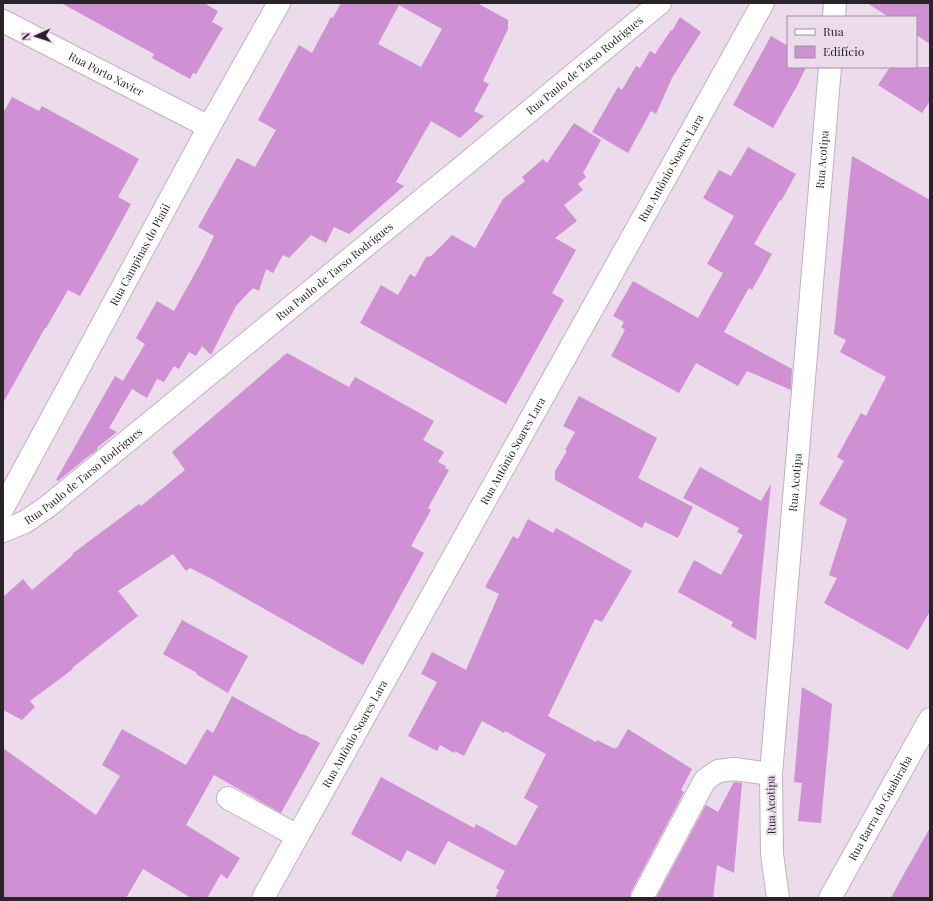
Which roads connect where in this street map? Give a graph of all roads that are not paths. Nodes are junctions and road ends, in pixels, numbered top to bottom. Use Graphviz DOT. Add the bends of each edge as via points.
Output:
graph roads {
  1 [pos="279,3"];
  2 [pos="660,3"];
  3 [pos="763,3"];
  4 [pos="835,3"];
  5 [pos="834,16"];
  6 [pos="3,21"];
  7 [pos="830,68"];
  8 [pos="209,127"];
  9 [pos="3,508"];
  10 [pos="3,531"];
  11 [pos="930,719"];
  12 [pos="771,774"];
  13 [pos="228,798"];
  14 [pos="297,836"];
  15 [pos="263,898"];
  16 [pos="642,898"];
  17 [pos="778,898"];
  18 [pos="830,898"];
  1 -- 8 [label="street, Rua Campinas do Piaúi"];
  2 -- 10 [label="street, Rua Paulo de Tarso Rodrigues" via="47,507 25,522"];
  3 -- 14 [label="street, Rua Antônio Soares Lara"];
  4 -- 5 [label="street"];
  6 -- 8 [label="street, Rua Porto Xavier"];
  7 -- 12 [label="street, Rua Acotipa"];
  8 -- 9 [label="street, Rua Campinas do Piaúi"];
  11 -- 18 [label="street, Rua Barra do Guabiraba"];
  12 -- 16 [label="street" via="734,769 718,771 705,780"];
  12 -- 17 [label="street, Rua Acotipa" via="772,854"];
  13 -- 14 [label="street"];
  14 -- 15 [label="street, Rua Antônio Soares Lara"];
}
